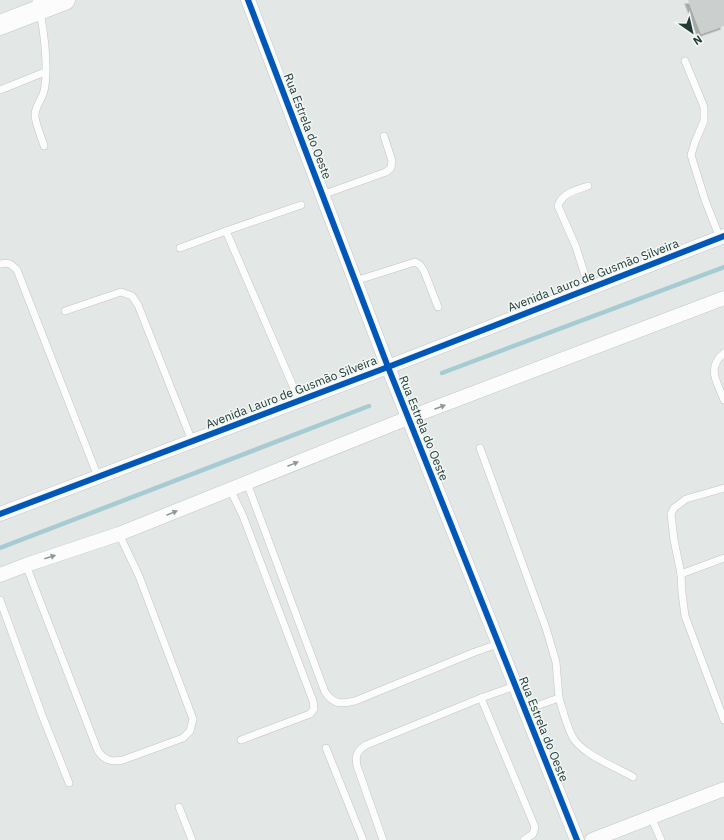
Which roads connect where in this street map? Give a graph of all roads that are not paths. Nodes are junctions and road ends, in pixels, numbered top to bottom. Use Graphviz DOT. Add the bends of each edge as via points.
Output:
graph roads {
  1 [pos="65,0"];
  2 [pos="248,0"];
  3 [pos="38,5"];
  4 [pos="0,25"];
  5 [pos="685,61"];
  6 [pos="45,72"];
  7 [pos="0,90"];
  8 [pos="384,136"];
  9 [pos="44,146"];
  10 [pos="588,186"];
  11 [pos="322,195"];
  12 [pos="301,205"];
  13 [pos="226,231"];
  14 [pos="722,237"];
  15 [pos="180,248"];
  16 [pos="0,264"];
  17 [pos="355,281"];
  18 [pos="589,288"];
  19 [pos="724,298"];
  20 [pos="438,307"];
  21 [pos="65,311"];
  22 [pos="724,353"];
  23 [pos="388,367"];
  24 [pos="299,400"];
  25 [pos="724,400"];
  26 [pos="408,418"];
  27 [pos="192,441"];
  28 [pos="480,448"];
  29 [pos="98,477"];
  30 [pos="247,482"];
  31 [pos="724,488"];
  32 [pos="230,489"];
  33 [pos="0,514"];
  34 [pos="120,534"];
  35 [pos="724,558"];
  36 [pos="26,565"];
  37 [pos="681,574"];
  38 [pos="0,575"];
  39 [pos="0,600"];
  40 [pos="498,644"];
  41 [pos="515,686"];
  42 [pos="481,698"];
  43 [pos="559,698"];
  44 [pos="524,710"];
  45 [pos="724,720"];
  46 [pos="241,740"];
  47 [pos="326,748"];
  48 [pos="633,777"];
  49 [pos="69,783"];
  50 [pos="724,789"];
  51 [pos="179,807"];
  52 [pos="651,817"];
  53 [pos="192,840"];
  54 [pos="363,840"];
  55 [pos="383,840"];
  56 [pos="524,840"];
  57 [pos="577,840"];
  58 [pos="592,840"];
  59 [pos="661,840"];
  1 -- 3 [label="street"];
  2 -- 11 [label="street, Rua Estrela do Oeste"];
  3 -- 4 [label="street"];
  3 -- 6 [label="lane" via="45,44"];
  5 -- 14 [label="lane" via="704,107 704,121 691,155 705,200"];
  6 -- 7 [label="lane"];
  6 -- 9 [label="lane" via="44,92 35,115"];
  8 -- 11 [label="lane" via="392,161 391,168"];
  10 -- 18 [label="lane" via="566,195 558,206 576,247"];
  11 -- 17 [label="street, Rua Estrela do Oeste"];
  12 -- 13 [label="lane"];
  13 -- 15 [label="lane"];
  13 -- 24 [label="lane"];
  14 -- 18 [label="street, Avenida Lauro de Gusmão Silveira"];
  16 -- 29 [label="lane" via="11,264 17,270"];
  17 -- 20 [label="lane" via="415,262 424,270"];
  17 -- 23 [label="street, Rua Estrela do Oeste"];
  18 -- 23 [label="street, Avenida Lauro de Gusmão Silveira"];
  26 -- 19 [label="street, one-way"];
  21 -- 27 [label="lane" via="120,292 132,296 138,305"];
  22 -- 25 [label="lane" via="716,361 713,371"];
  23 -- 24 [label="street, Avenida Lauro de Gusmão Silveira"];
  23 -- 26 [label="street, Rua Estrela do Oeste"];
  24 -- 27 [label="street, Avenida Lauro de Gusmão Silveira"];
  30 -- 26 [label="street, one-way"];
  26 -- 40 [label="street, Rua Estrela do Oeste"];
  27 -- 29 [label="street, Avenida Lauro de Gusmão Silveira"];
  28 -- 43 [label="lane" via="546,628 556,662"];
  29 -- 33 [label="street, Avenida Lauro de Gusmão Silveira"];
  30 -- 32 [label="street"];
  30 -- 40 [label="lane" via="325,692 330,699 337,703 355,701"];
  31 -- 37 [label="lane" via="686,499 674,508 671,514"];
  34 -- 32 [label="street, one-way"];
  32 -- 46 [label="lane" via="243,516 314,709 310,714"];
  36 -- 34 [label="street, one-way"];
  34 -- 36 [label="lane" via="139,576 193,719 190,731 183,738 123,760 106,760 98,751"];
  35 -- 37 [label="lane"];
  36 -- 38 [label="street"];
  37 -- 45 [label="lane" via="685,616"];
  39 -- 49 [label="lane"];
  40 -- 41 [label="street, Rua Estrela do Oeste"];
  41 -- 42 [label="lane"];
  41 -- 44 [label="street, Rua Estrela do Oeste"];
  42 -- 55 [label="lane" via="358,750 357,766"];
  42 -- 56 [label="lane" via="534,827 533,834"];
  43 -- 44 [label="lane"];
  43 -- 48 [label="lane" via="573,737 579,745"];
  44 -- 57 [label="street, Rua Estrela do Oeste"];
  47 -- 54 [label="lane"];
  50 -- 52 [label="street"];
  51 -- 53 [label="lane"];
  52 -- 58 [label="street"];
  52 -- 59 [label="lane"];
}
